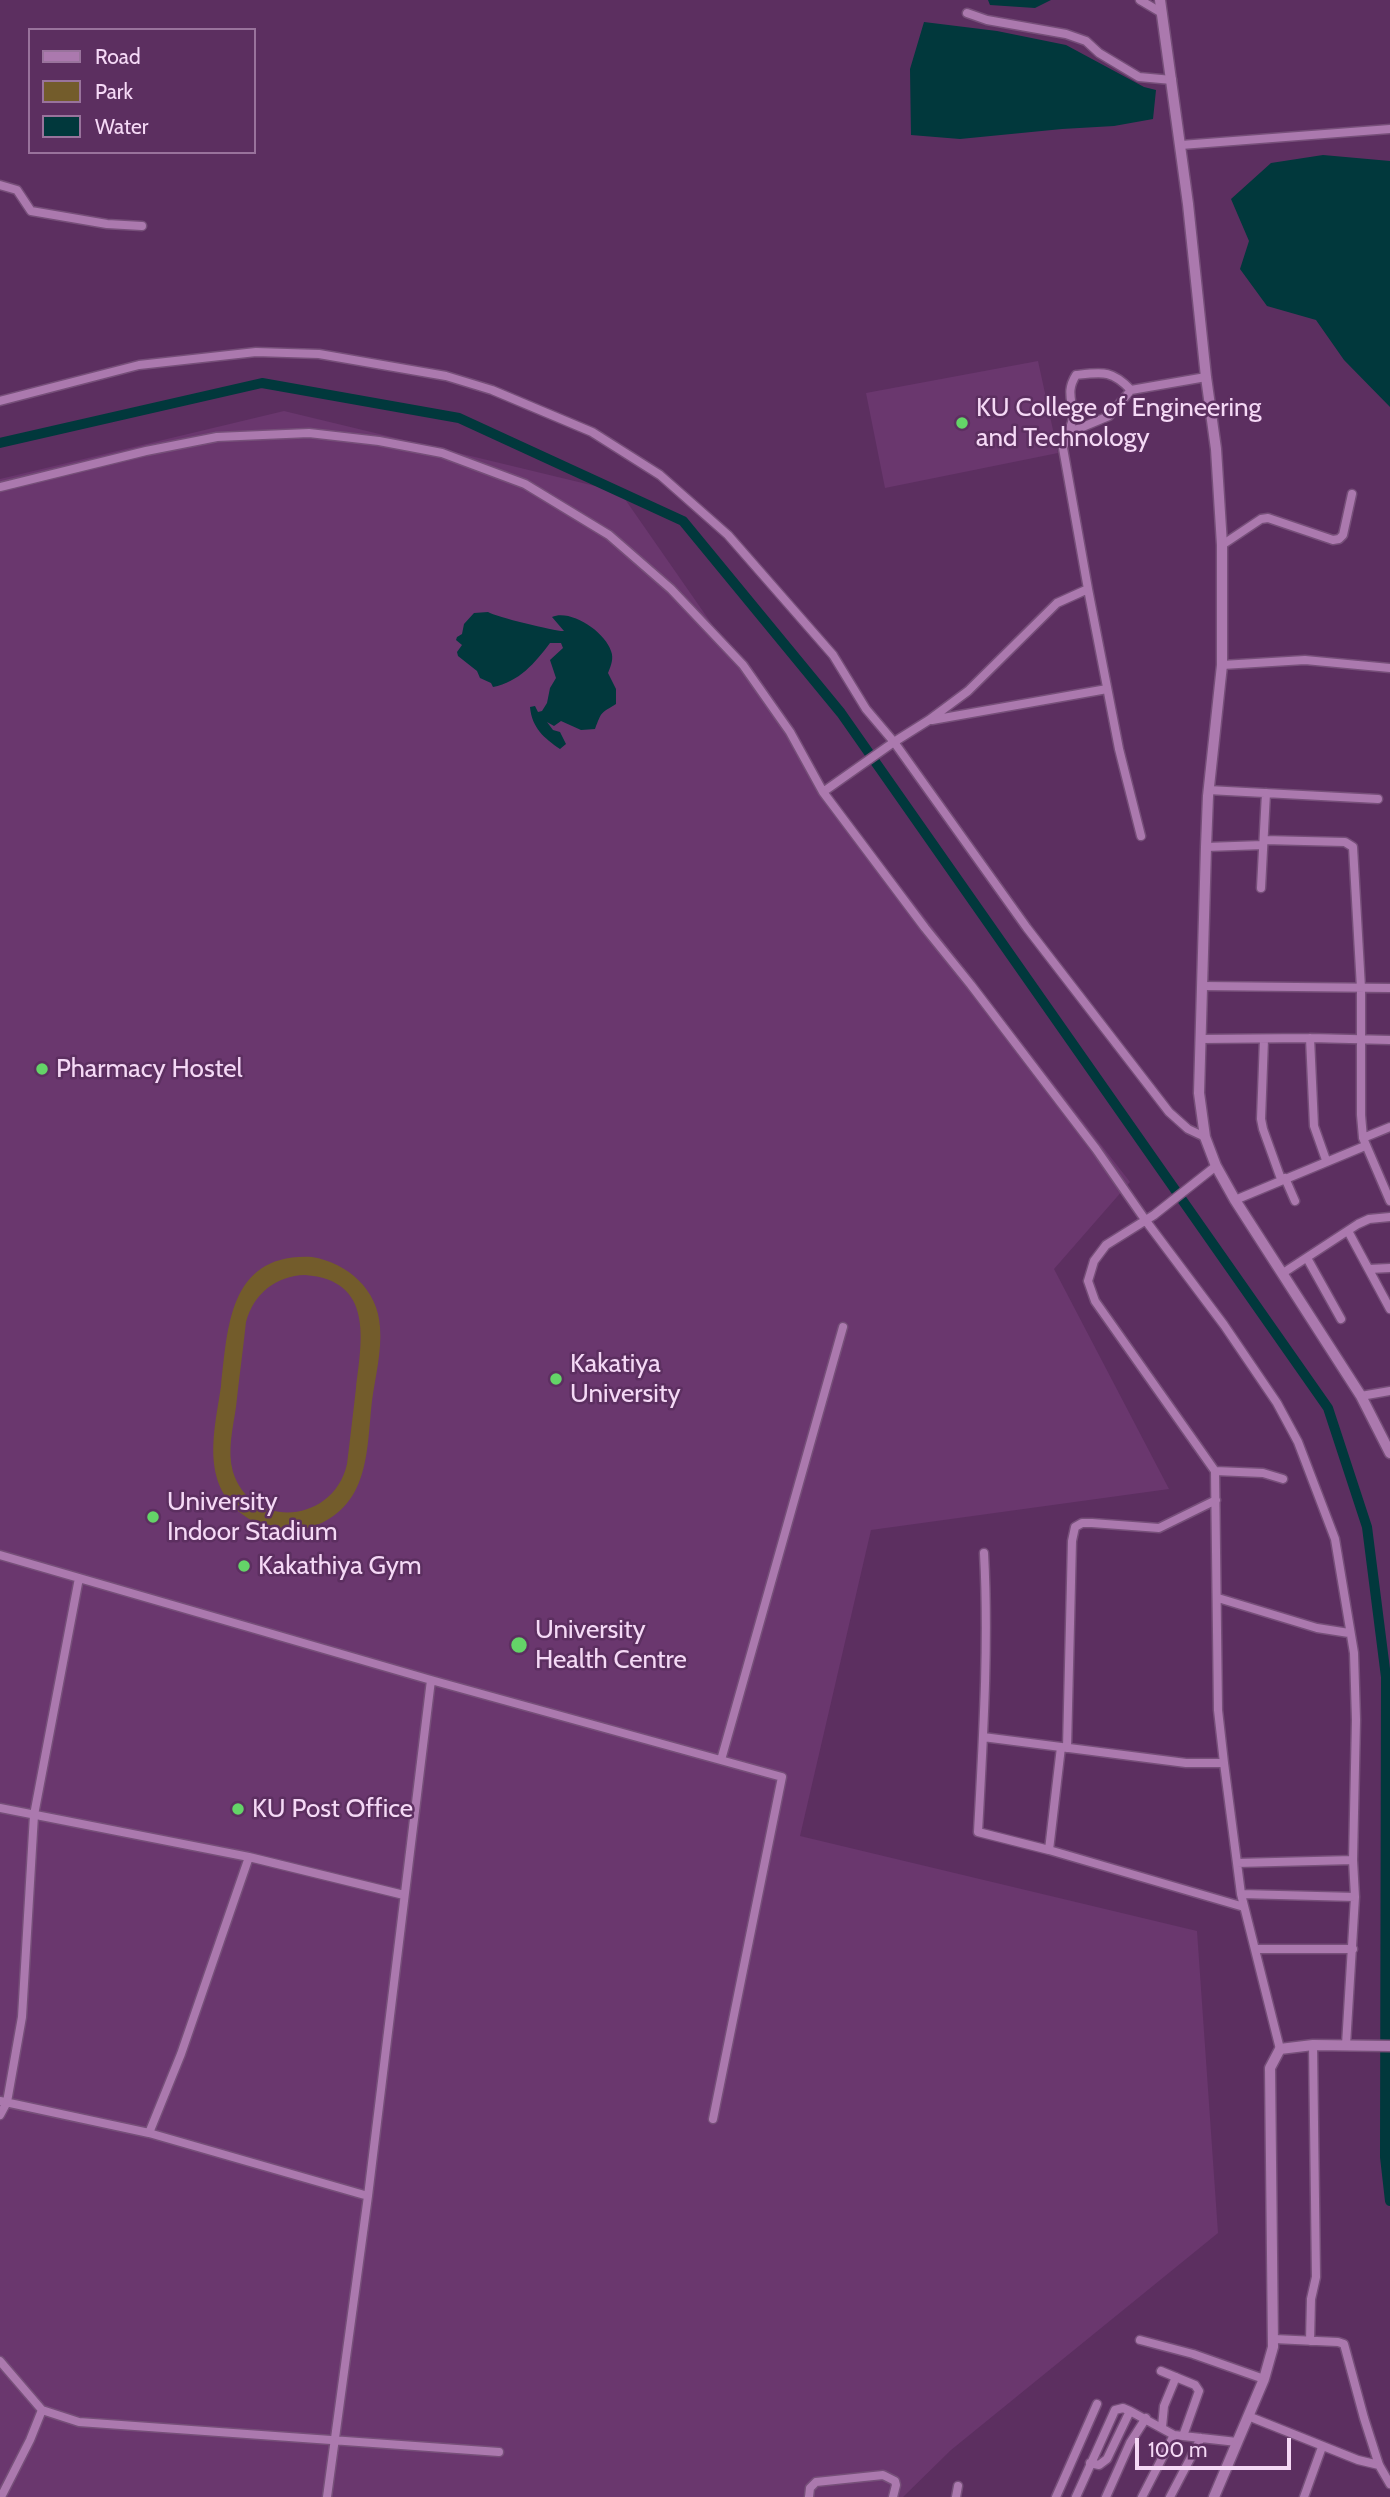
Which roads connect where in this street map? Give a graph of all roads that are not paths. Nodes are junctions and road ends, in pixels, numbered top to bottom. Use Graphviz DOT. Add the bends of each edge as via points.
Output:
graph roads {
  1 [pos="1140,0"];
  2 [pos="1160,0"];
  3 [pos="967,13"];
  4 [pos="1162,13"];
  5 [pos="1172,80"];
  6 [pos="1390,129"];
  7 [pos="1181,149"];
  8 [pos="0,185"];
  9 [pos="142,226"];
  10 [pos="1206,377"];
  11 [pos="1131,390"];
  12 [pos="0,401"];
  13 [pos="1068,433"];
  14 [pos="0,486"];
  15 [pos="1352,494"];
  16 [pos="1222,545"];
  17 [pos="1088,589"];
  18 [pos="1222,665"];
  19 [pos="1390,668"];
  20 [pos="1107,689"];
  21 [pos="929,720"];
  22 [pos="891,744"];
  23 [pos="1208,790"];
  24 [pos="823,792"];
  25 [pos="1266,793"];
  26 [pos="1378,799"];
  27 [pos="1141,836"];
  28 [pos="1263,842"];
  29 [pos="1206,847"];
  30 [pos="1261,888"];
  31 [pos="1202,986"];
  32 [pos="1361,988"];
  33 [pos="1390,988"];
  34 [pos="1264,1038"];
  35 [pos="1310,1038"];
  36 [pos="1201,1039"];
  37 [pos="1362,1040"];
  38 [pos="1390,1040"];
  39 [pos="1390,1127"];
  40 [pos="1205,1137"];
  41 [pos="1364,1142"];
  42 [pos="1326,1160"];
  43 [pos="1216,1166"];
  44 [pos="1283,1178"];
  45 [pos="1235,1200"];
  46 [pos="1295,1201"];
  47 [pos="1390,1201"];
  48 [pos="1390,1217"];
  49 [pos="1146,1221"];
  50 [pos="1348,1231"];
  51 [pos="1307,1258"];
  52 [pos="1390,1268"];
  53 [pos="1369,1269"];
  54 [pos="1283,1273"];
  55 [pos="1390,1309"];
  56 [pos="1341,1318"];
  57 [pos="843,1327"];
  58 [pos="1390,1391"];
  59 [pos="1361,1396"];
  60 [pos="1390,1453"];
  61 [pos="1215,1471"];
  62 [pos="1283,1479"];
  63 [pos="1216,1500"];
  64 [pos="984,1553"];
  65 [pos="0,1555"];
  66 [pos="79,1578"];
  67 [pos="1218,1598"];
  68 [pos="1349,1633"];
  69 [pos="431,1680"];
  70 [pos="983,1737"];
  71 [pos="1064,1747"];
  72 [pos="721,1760"];
  73 [pos="1224,1763"];
  74 [pos="0,1808"];
  75 [pos="34,1815"];
  76 [pos="1049,1850"];
  77 [pos="249,1857"];
  78 [pos="1353,1860"];
  79 [pos="1237,1863"];
  80 [pos="1241,1894"];
  81 [pos="404,1895"];
  82 [pos="1355,1897"];
  83 [pos="1244,1908"];
  84 [pos="1255,1949"];
  85 [pos="1353,1950"];
  86 [pos="1313,2045"];
  87 [pos="1351,2045"];
  88 [pos="1390,2046"];
  89 [pos="1280,2049"];
  90 [pos="4,2101"];
  91 [pos="0,2115"];
  92 [pos="713,2119"];
  93 [pos="149,2133"];
  94 [pos="368,2196"];
  95 [pos="1274,2339"];
  96 [pos="1140,2340"];
  97 [pos="1311,2341"];
  98 [pos="0,2361"];
  99 [pos="1161,2371"];
  100 [pos="1176,2377"];
  101 [pos="1264,2379"];
  102 [pos="1097,2404"];
  103 [pos="42,2410"];
  104 [pos="1130,2411"];
  105 [pos="1248,2416"];
  106 [pos="1146,2418"];
  107 [pos="1162,2427"];
  108 [pos="1178,2435"];
  109 [pos="1201,2438"];
  110 [pos="335,2439"];
  111 [pos="1101,2440"];
  112 [pos="1237,2442"];
  113 [pos="1113,2447"];
  114 [pos="1322,2447"];
  115 [pos="499,2452"];
  116 [pos="1090,2463"];
  117 [pos="1380,2465"];
  118 [pos="1390,2484"];
  119 [pos="958,2486"];
  120 [pos="1,2497"];
  121 [pos="327,2497"];
  122 [pos="809,2497"];
  123 [pos="893,2497"];
  124 [pos="956,2497"];
  125 [pos="1056,2497"];
  126 [pos="1076,2497"];
  127 [pos="1106,2497"];
  128 [pos="1142,2497"];
  129 [pos="1170,2497"];
  130 [pos="1214,2497"];
  131 [pos="1304,2497"];
  1 -- 4 [label="street"];
  2 -- 4 [label="street"];
  3 -- 5 [label="street" via="1066,34 1086,41 1139,77"];
  4 -- 5 [label="street"];
  5 -- 7 [label="street"];
  6 -- 7 [label="street"];
  7 -- 10 [label="street"];
  8 -- 9 [label="street" via="16,190 31,211"];
  10 -- 11 [label="street"];
  10 -- 16 [label="street"];
  11 -- 13 [label="street" via="1109,416"];
  11 -- 13 [label="street" via="1105,372 1076,375 1068,394 1074,418"];
  12 -- 22 [label="street" via="139,365 256,352 332,356 446,376 492,390 592,432 670,483 728,535 825,646"];
  13 -- 17 [label="street" via="1063,448"];
  14 -- 24 [label="street" via="217,437 309,433 379,441 454,457 525,484 567,509 609,535 671,589 743,665 790,732"];
  15 -- 16 [label="street" via="1339,539 1268,518"];
  16 -- 18 [label="street"];
  17 -- 20 [label="street"];
  17 -- 21 [label="street" via="1057,603 977,683"];
  18 -- 19 [label="street" via="1305,660"];
  18 -- 23 [label="street"];
  20 -- 21 [label="street"];
  20 -- 27 [label="street"];
  21 -- 22 [label="street"];
  22 -- 24 [label="street"];
  22 -- 40 [label="street" via="1169,1112"];
  23 -- 25 [label="street"];
  23 -- 29 [label="street"];
  24 -- 49 [label="street" via="1053,1091"];
  25 -- 26 [label="street"];
  25 -- 28 [label="street"];
  28 -- 29 [label="street"];
  28 -- 30 [label="street"];
  28 -- 32 [label="street" via="1345,842 1353,847"];
  29 -- 31 [label="street"];
  31 -- 32 [label="street"];
  31 -- 36 [label="street"];
  32 -- 33 [label="street"];
  32 -- 37 [label="street"];
  34 -- 35 [label="street"];
  34 -- 36 [label="street"];
  34 -- 44 [label="street" via="1261,1119"];
  35 -- 37 [label="street"];
  35 -- 42 [label="street" via="1314,1126"];
  36 -- 40 [label="street" via="1199,1093"];
  37 -- 38 [label="street"];
  37 -- 41 [label="street"];
  39 -- 41 [label="street"];
  40 -- 43 [label="street"];
  41 -- 42 [label="street"];
  41 -- 47 [label="street"];
  42 -- 44 [label="street"];
  43 -- 45 [label="street"];
  43 -- 49 [label="street"];
  44 -- 45 [label="street"];
  44 -- 46 [label="street"];
  45 -- 54 [label="street"];
  48 -- 50 [label="street" via="1369,1219"];
  49 -- 61 [label="street" via="1106,1245 1094,1261 1088,1281 1095,1301"];
  49 -- 68 [label="street" via="1224,1325 1298,1442 1335,1539"];
  50 -- 51 [label="street"];
  50 -- 53 [label="street"];
  51 -- 54 [label="street"];
  51 -- 56 [label="street"];
  52 -- 53 [label="street"];
  53 -- 55 [label="street"];
  54 -- 59 [label="street"];
  57 -- 72 [label="street"];
  58 -- 59 [label="street"];
  59 -- 60 [label="street"];
  61 -- 62 [label="street" via="1263,1473"];
  61 -- 63 [label="street"];
  63 -- 67 [label="street"];
  63 -- 71 [label="street" via="1159,1528 1092,1523 1075,1527"];
  64 -- 70 [label="street"];
  65 -- 66 [label="street"];
  66 -- 69 [label="street"];
  66 -- 75 [label="street"];
  67 -- 68 [label="street"];
  67 -- 73 [label="street" via="1218,1710"];
  68 -- 78 [label="street" via="1356,1695"];
  69 -- 72 [label="street"];
  69 -- 81 [label="street"];
  70 -- 71 [label="street"];
  70 -- 76 [label="street" via="978,1832"];
  71 -- 73 [label="street" via="1186,1763"];
  71 -- 76 [label="street"];
  72 -- 92 [label="street" via="782,1777"];
  73 -- 79 [label="street"];
  74 -- 75 [label="street"];
  75 -- 77 [label="street"];
  75 -- 90 [label="street" via="22,2017"];
  76 -- 83 [label="street"];
  77 -- 81 [label="street"];
  77 -- 93 [label="street"];
  78 -- 79 [label="street"];
  78 -- 82 [label="street"];
  79 -- 80 [label="street"];
  80 -- 82 [label="street"];
  80 -- 83 [label="street"];
  81 -- 94 [label="street"];
  82 -- 85 [label="street"];
  83 -- 84 [label="street"];
  84 -- 85 [label="street"];
  84 -- 89 [label="street"];
  85 -- 87 [label="street"];
  86 -- 87 [label="street"];
  86 -- 89 [label="street"];
  86 -- 97 [label="street" via="1316,2277"];
  87 -- 88 [label="street"];
  89 -- 95 [label="street" via="1270,2068"];
  90 -- 91 [label="street"];
  90 -- 93 [label="street"];
  93 -- 94 [label="street"];
  94 -- 110 [label="street"];
  95 -- 97 [label="street"];
  95 -- 101 [label="street"];
  96 -- 101 [label="street"];
  97 -- 117 [label="street" via="1341,2342 1347,2348"];
  98 -- 103 [label="street"];
  99 -- 100 [label="street"];
  100 -- 107 [label="street" via="1164,2406"];
  100 -- 108 [label="street" via="1199,2391"];
  101 -- 105 [label="street"];
  102 -- 125 [label="street"];
  103 -- 110 [label="street" via="79,2422"];
  103 -- 120 [label="street"];
  104 -- 106 [label="street"];
  104 -- 111 [label="street" via="1115,2410"];
  104 -- 113 [label="street"];
  105 -- 112 [label="street"];
  105 -- 114 [label="street"];
  106 -- 107 [label="street"];
  106 -- 127 [label="street"];
  107 -- 108 [label="street"];
  108 -- 109 [label="street"];
  108 -- 128 [label="street"];
  109 -- 112 [label="street"];
  109 -- 129 [label="street"];
  110 -- 115 [label="street"];
  110 -- 121 [label="street"];
  111 -- 113 [label="street"];
  111 -- 116 [label="street"];
  112 -- 130 [label="street"];
  113 -- 116 [label="street" via="1104,2463"];
  114 -- 117 [label="street"];
  114 -- 131 [label="street"];
  116 -- 126 [label="street"];
  117 -- 118 [label="street"];
  119 -- 124 [label="street"];
  122 -- 123 [label="street" via="816,2482 883,2475 895,2481"];
}
